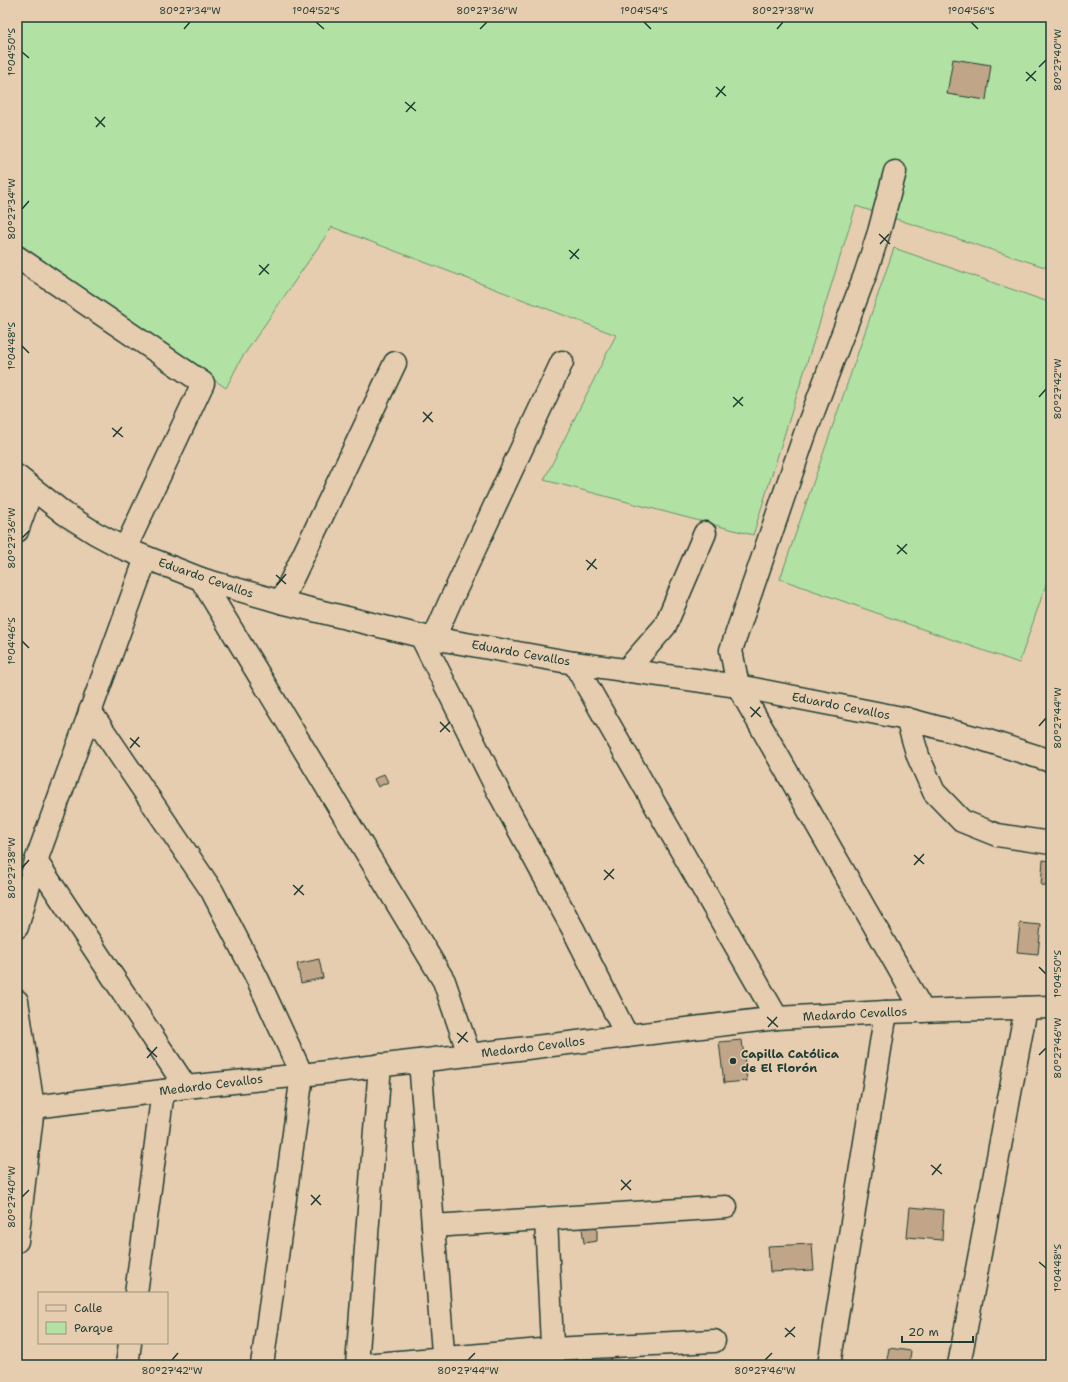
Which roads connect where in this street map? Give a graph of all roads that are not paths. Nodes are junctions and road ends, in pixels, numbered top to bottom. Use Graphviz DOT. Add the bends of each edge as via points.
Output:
graph roads {
  1 [pos="895,172"];
  2 [pos="17,257"];
  3 [pos="562,362"];
  4 [pos="395,363"];
  5 [pos="25,482"];
  6 [pos="17,531"];
  7 [pos="705,533"];
  8 [pos="125,549"];
  9 [pos="146,558"];
  10 [pos="201,579"];
  11 [pos="281,602"];
  12 [pos="428,637"];
  13 [pos="574,663"];
  14 [pos="626,671"];
  15 [pos="738,686"];
  16 [pos="90,711"];
  17 [pos="907,719"];
  18 [pos="1051,761"];
  19 [pos="1051,843"];
  20 [pos="36,861"];
  21 [pos="17,927"];
  22 [pos="17,1001"];
  23 [pos="1051,1007"];
  24 [pos="1026,1008"];
  25 [pos="923,1011"];
  26 [pos="886,1012"];
  27 [pos="776,1018"];
  28 [pos="627,1036"];
  29 [pos="469,1054"];
  30 [pos="420,1061"];
  31 [pos="380,1065"];
  32 [pos="302,1075"];
  33 [pos="186,1087"];
  34 [pos="163,1091"];
  35 [pos="25,1108"];
  36 [pos="726,1207"];
  37 [pos="546,1219"];
  38 [pos="433,1226"];
  39 [pos="17,1241"];
  40 [pos="136,1292"];
  41 [pos="714,1341"];
  42 [pos="130,1344"];
  43 [pos="553,1357"];
  44 [pos="444,1362"];
  45 [pos="127,1365"];
  46 [pos="262,1365"];
  47 [pos="356,1365"];
  48 [pos="364,1365"];
  49 [pos="829,1365"];
  50 [pos="959,1365"];
  1 -- 15 [label="street" via="865,275 806,431 731,650"];
  2 -- 8 [label="street" via="203,383"];
  3 -- 12 [label="street" via="448,606"];
  4 -- 11 [label="street"];
  5 -- 6 [label="street"];
  5 -- 8 [label="street, Eduardo Cevallos" via="65,514"];
  7 -- 14 [label="street" via="665,626"];
  8 -- 9 [label="street, Eduardo Cevallos"];
  9 -- 10 [label="street, Eduardo Cevallos"];
  9 -- 16 [label="street"];
  10 -- 11 [label="street, Eduardo Cevallos"];
  10 -- 29 [label="street" via="444,980"];
  11 -- 12 [label="street, Eduardo Cevallos"];
  12 -- 13 [label="street, Eduardo Cevallos"];
  12 -- 28 [label="street" via="498,791 573,929"];
  13 -- 14 [label="street, Eduardo Cevallos"];
  13 -- 27 [label="street"];
  14 -- 15 [label="street, Eduardo Cevallos"];
  15 -- 17 [label="street, Eduardo Cevallos"];
  15 -- 25 [label="street"];
  16 -- 20 [label="street"];
  16 -- 32 [label="street" via="212,891 258,980"];
  17 -- 18 [label="street, Eduardo Cevallos"];
  17 -- 19 [label="street" via="918,756 934,792 962,821 997,835"];
  20 -- 21 [label="street"];
  20 -- 33 [label="street"];
  22 -- 35 [label="street"];
  23 -- 24 [label="street, Medardo Cevallos"];
  24 -- 25 [label="street, Medardo Cevallos"];
  24 -- 50 [label="street"];
  25 -- 26 [label="street, Medardo Cevallos"];
  26 -- 27 [label="street, Medardo Cevallos"];
  26 -- 49 [label="street"];
  27 -- 28 [label="street, Medardo Cevallos"];
  28 -- 29 [label="street, Medardo Cevallos"];
  29 -- 30 [label="street, Medardo Cevallos"];
  30 -- 31 [label="street, Medardo Cevallos"];
  30 -- 38 [label="street"];
  31 -- 32 [label="street, Medardo Cevallos"];
  31 -- 47 [label="street"];
  32 -- 33 [label="street, Medardo Cevallos"];
  32 -- 46 [label="street"];
  33 -- 34 [label="street, Medardo Cevallos"];
  34 -- 35 [label="street, Medardo Cevallos"];
  34 -- 40 [label="street"];
  35 -- 39 [label="street"];
  36 -- 37 [label="street"];
  37 -- 38 [label="street"];
  37 -- 43 [label="street"];
  38 -- 44 [label="street"];
  41 -- 43 [label="street"];
  42 -- 45 [label="street"];
  43 -- 44 [label="street"];
  44 -- 48 [label="street"];
}
